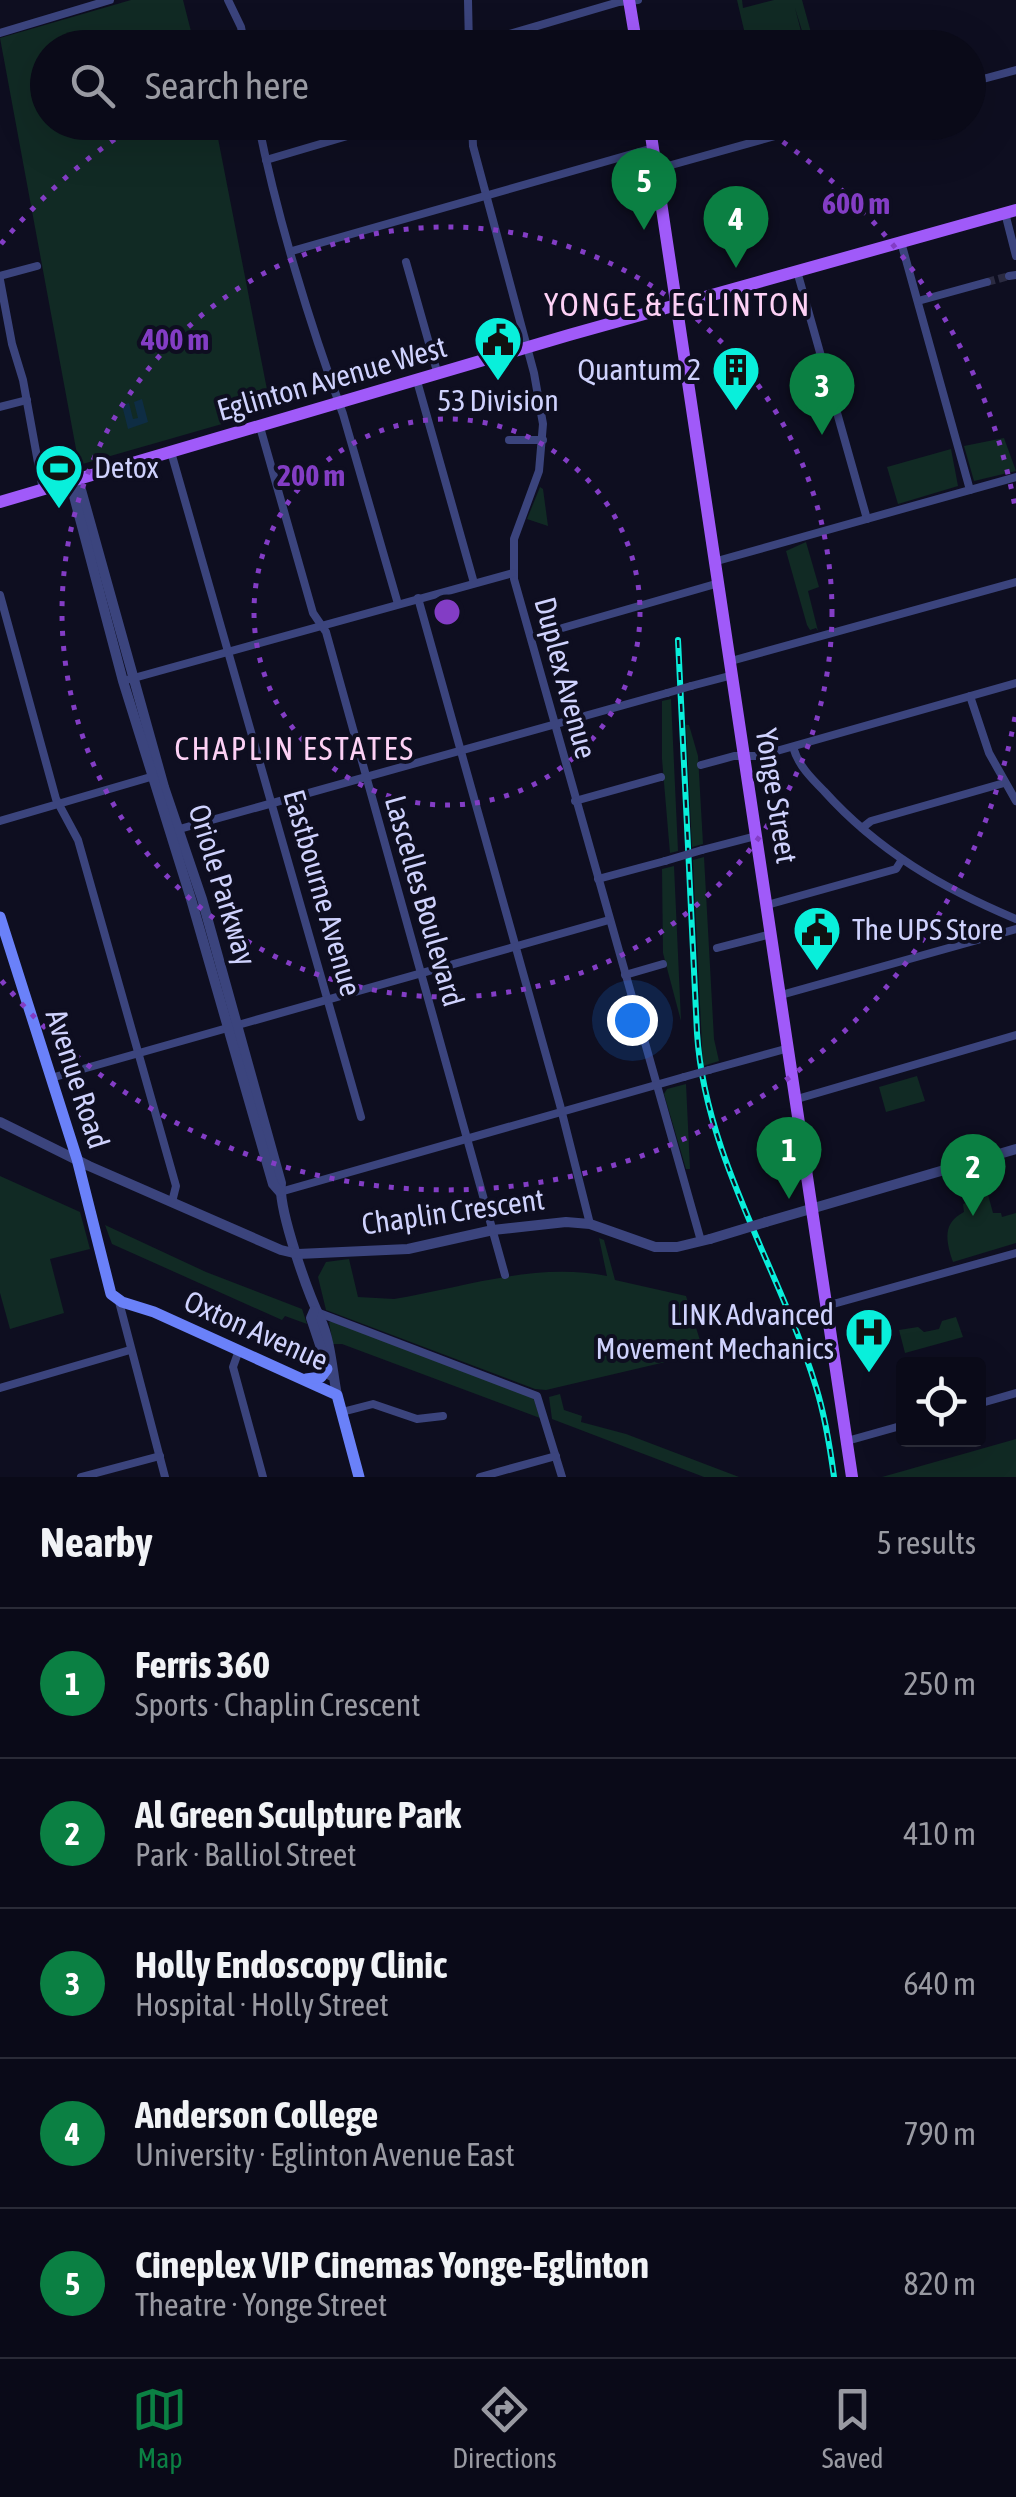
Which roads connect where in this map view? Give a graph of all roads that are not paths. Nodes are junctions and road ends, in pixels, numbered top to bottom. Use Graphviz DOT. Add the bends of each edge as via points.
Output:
graph roads {
  1 [pos="110,0"];
  2 [pos="228,0"];
  3 [pos="468,0"];
  4 [pos="629,0"];
  5 [pos="638,0"];
  6 [pos="242,30"];
  7 [pos="467,30"];
  8 [pos="526,30"];
  9 [pos="634,30"];
  10 [pos="0,32"];
  11 [pos="1016,70"];
  12 [pos="986,78"];
  13 [pos="262,140"];
  14 [pos="334,140"];
  15 [pos="473,140"];
  16 [pos="652,140"];
  17 [pos="761,140"];
  18 [pos="653,148"];
  19 [pos="266,160"];
  20 [pos="657,169"];
  21 [pos="486,194"];
  22 [pos="1010,211"];
  23 [pos="901,242"];
  24 [pos="292,252"];
  25 [pos="1016,256"];
  26 [pos="406,262"];
  27 [pos="37,266"];
  28 [pos="797,271"];
  29 [pos="0,278"];
  30 [pos="987,282"];
  31 [pos="918,301"];
  32 [pos="678,304"];
  33 [pos="3,314"];
  34 [pos="527,347"];
  35 [pos="438,375"];
  36 [pos="417,381"];
  37 [pos="26,400"];
  38 [pos="340,404"];
  39 [pos="0,407"];
  40 [pos="260,427"];
  41 [pos="509,440"];
  42 [pos="543,440"];
  43 [pos="171,452"];
  44 [pos="1016,477"];
  45 [pos="74,480"];
  46 [pos="42,490"];
  47 [pos="970,490"];
  48 [pos="0,502"];
  49 [pos="866,519"];
  50 [pos="717,562"];
  51 [pos="513,572"];
  52 [pos="1016,582"];
  53 [pos="474,583"];
  54 [pos="720,583"];
  55 [pos="0,595"];
  56 [pos="418,598"];
  57 [pos="398,604"];
  58 [pos="320,626"];
  59 [pos="531,636"];
  60 [pos="229,651"];
  61 [pos="732,668"];
  62 [pos="129,680"];
  63 [pos="1016,683"];
  64 [pos="970,696"];
  65 [pos="554,724"];
  66 [pos="793,747"];
  67 [pos="460,749"];
  68 [pos="745,757"];
  69 [pos="702,765"];
  70 [pos="156,776"];
  71 [pos="365,776"];
  72 [pos="661,777"];
  73 [pos="1004,783"];
  74 [pos="575,801"];
  75 [pos="1016,801"];
  76 [pos="273,802"];
  77 [pos="59,804"];
  78 [pos="0,822"];
  79 [pos="862,828"];
  80 [pos="175,831"];
  81 [pos="757,836"];
  82 [pos="902,861"];
  83 [pos="598,880"];
  84 [pos="767,905"];
  85 [pos="0,917"];
  86 [pos="1016,918"];
  87 [pos="609,920"];
  88 [pos="1016,929"];
  89 [pos="772,934"];
  90 [pos="515,947"];
  91 [pos="717,948"];
  92 [pos="663,964"];
  93 [pos="421,973"];
  94 [pos="625,975"];
  95 [pos="781,995"];
  96 [pos="328,1000"];
  97 [pos="233,1026"];
  98 [pos="1016,1036"];
  99 [pos="789,1048"];
  100 [pos="138,1053"];
  101 [pos="50,1078"];
  102 [pos="656,1086"];
  103 [pos="796,1099"];
  104 [pos="562,1112"];
  105 [pos="362,1117"];
  106 [pos="0,1122"];
  107 [pos="468,1139"];
  108 [pos="1016,1149"];
  109 [pos="77,1159"];
  110 [pos="280,1192"];
  111 [pos="172,1202"];
  112 [pos="812,1208"];
  113 [pos="590,1224"];
  114 [pos="493,1230"];
  115 [pos="705,1240"];
  116 [pos="1016,1252"];
  117 [pos="298,1254"];
  118 [pos="505,1276"];
  119 [pos="114,1292"];
  120 [pos="826,1306"];
  121 [pos="314,1311"];
  122 [pos="154,1312"];
  123 [pos="130,1350"];
  124 [pos="239,1350"];
  125 [pos="327,1369"];
  126 [pos="302,1380"];
  127 [pos="0,1388"];
  128 [pos="336,1390"];
  129 [pos="1016,1393"];
  130 [pos="986,1402"];
  131 [pos="340,1412"];
  132 [pos="443,1416"];
  133 [pos="896,1428"];
  134 [pos="848,1441"];
  135 [pos="160,1456"];
  136 [pos="556,1456"];
  137 [pos="81,1477"];
  138 [pos="166,1477"];
  139 [pos="264,1477"];
  140 [pos="358,1477"];
  141 [pos="480,1477"];
  142 [pos="562,1477"];
  143 [pos="852,1477"];
  1 -- 10 [label="street"];
  2 -- 6 [label="street"];
  3 -- 7 [label="street"];
  4 -- 5 [label="street"];
  4 -- 8 [label="street"];
  4 -- 9 [label="main road"];
  11 -- 12 [label="street"];
  13 -- 19 [label="street"];
  14 -- 19 [label="street"];
  15 -- 21 [label="street, Duplex Avenue"];
  16 -- 18 [label="main road, Yonge Street"];
  17 -- 20 [label="street"];
  18 -- 20 [label="main road, Yonge Street"];
  18 -- 21 [label="street"];
  19 -- 24 [label="street"];
  20 -- 32 [label="main road, Yonge Street"];
  21 -- 24 [label="street"];
  21 -- 34 [label="street, Duplex Avenue"];
  22 -- 23 [label="main road, Eglinton Avenue West"];
  22 -- 25 [label="street"];
  23 -- 28 [label="main road, Eglinton Avenue West"];
  23 -- 31 [label="street"];
  24 -- 38 [label="street"];
  26 -- 35 [label="street"];
  27 -- 29 [label="street"];
  28 -- 32 [label="main road, Eglinton Avenue West"];
  28 -- 49 [label="street"];
  29 -- 33 [label="street"];
  30 -- 31 [label="street"];
  31 -- 47 [label="street"];
  32 -- 34 [label="main road, Eglinton Avenue West"];
  32 -- 50 [label="main road, Yonge Street"];
  33 -- 37 [label="street"];
  34 -- 35 [label="main road, Eglinton Avenue West"];
  34 -- 42 [label="street, Duplex Avenue"];
  35 -- 36 [label="main road, Eglinton Avenue West"];
  36 -- 38 [label="main road, Eglinton Avenue West"];
  36 -- 53 [label="street"];
  37 -- 39 [label="street"];
  37 -- 46 [label="street"];
  38 -- 40 [label="main road, Eglinton Avenue West"];
  38 -- 57 [label="street"];
  40 -- 43 [label="main road, Eglinton Avenue West"];
  40 -- 58 [label="street, Lascelles Boulevard"];
  41 -- 42 [label="street"];
  42 -- 51 [label="street, Duplex Avenue" via="514,539"];
  43 -- 45 [label="main road, Eglinton Avenue West"];
  43 -- 60 [label="street, Eastbourne Avenue"];
  44 -- 47 [label="street"];
  45 -- 46 [label="main road, Eglinton Avenue West"];
  45 -- 62 [label="street, Oriole Parkway"];
  46 -- 48 [label="main road, Eglinton Avenue West"];
  47 -- 49 [label="street"];
  49 -- 50 [label="street"];
  50 -- 54 [label="main road, Yonge Street"];
  51 -- 53 [label="street"];
  51 -- 59 [label="street, Duplex Avenue"];
  52 -- 61 [label="street"];
  53 -- 56 [label="street"];
  54 -- 59 [label="street"];
  54 -- 61 [label="main road, Yonge Street"];
  55 -- 77 [label="street"];
  56 -- 57 [label="street"];
  56 -- 67 [label="street"];
  57 -- 58 [label="street"];
  58 -- 60 [label="street"];
  58 -- 71 [label="street, Lascelles Boulevard"];
  59 -- 65 [label="street, Duplex Avenue"];
  60 -- 62 [label="street"];
  60 -- 76 [label="street, Eastbourne Avenue"];
  61 -- 65 [label="street, bridge"];
  61 -- 68 [label="main road, Yonge Street"];
  62 -- 70 [label="street, Oriole Parkway"];
  63 -- 64 [label="street"];
  64 -- 66 [label="street"];
  64 -- 73 [label="street"];
  65 -- 67 [label="street"];
  65 -- 74 [label="street, Duplex Avenue"];
  66 -- 68 [label="street"];
  66 -- 79 [label="street" via="804,768"];
  67 -- 71 [label="street"];
  67 -- 90 [label="street"];
  68 -- 69 [label="street"];
  68 -- 81 [label="main road, Yonge Street"];
  70 -- 77 [label="street"];
  70 -- 80 [label="street, Oriole Parkway"];
  71 -- 76 [label="street"];
  71 -- 93 [label="street, Lascelles Boulevard"];
  72 -- 74 [label="street"];
  73 -- 75 [label="street"];
  73 -- 79 [label="street"];
  74 -- 83 [label="street, Duplex Avenue"];
  76 -- 80 [label="street"];
  76 -- 96 [label="street, Eastbourne Avenue"];
  77 -- 78 [label="street"];
  77 -- 100 [label="street" via="78,840"];
  79 -- 82 [label="street"];
  80 -- 97 [label="street, Oriole Parkway"];
  81 -- 83 [label="street, bridge"];
  81 -- 84 [label="main road, Yonge Street"];
  82 -- 84 [label="street" via="896,869"];
  82 -- 86 [label="street"];
  83 -- 87 [label="street, Duplex Avenue"];
  84 -- 89 [label="main road, Yonge Street"];
  85 -- 101 [label="main road, Avenue Road"];
  87 -- 90 [label="street"];
  87 -- 94 [label="street, Duplex Avenue"];
  88 -- 95 [label="street"];
  89 -- 91 [label="street"];
  89 -- 95 [label="main road, Yonge Street"];
  90 -- 93 [label="street"];
  90 -- 104 [label="street"];
  92 -- 94 [label="street"];
  93 -- 96 [label="street"];
  93 -- 107 [label="street, Lascelles Boulevard"];
  94 -- 102 [label="street, Duplex Avenue"];
  95 -- 99 [label="main road, Yonge Street"];
  96 -- 97 [label="street"];
  96 -- 105 [label="street, Eastbourne Avenue"];
  97 -- 100 [label="street"];
  97 -- 110 [label="street, Oriole Parkway"];
  98 -- 103 [label="street"];
  99 -- 102 [label="street, bridge"];
  99 -- 103 [label="main road, Yonge Street"];
  100 -- 101 [label="street"];
  100 -- 111 [label="street" via="176,1186"];
  101 -- 109 [label="main road, Avenue Road"];
  102 -- 104 [label="street"];
  102 -- 115 [label="street, Duplex Avenue"];
  103 -- 112 [label="main road, Yonge Street"];
  104 -- 107 [label="street"];
  104 -- 113 [label="street"];
  106 -- 109 [label="street, Chaplin Crescent"];
  107 -- 110 [label="street"];
  107 -- 114 [label="street, Lascelles Boulevard"];
  108 -- 112 [label="street, Chaplin Crescent"];
  109 -- 111 [label="street, Chaplin Crescent"];
  109 -- 119 [label="main road, Avenue Road"];
  110 -- 117 [label="street, Oriole Parkway"];
  111 -- 117 [label="street, Chaplin Crescent"];
  112 -- 115 [label="street, Chaplin Crescent, bridge"];
  112 -- 120 [label="main road, Yonge Street"];
  113 -- 114 [label="street, Chaplin Crescent"];
  113 -- 115 [label="street, Chaplin Crescent" via="655,1247"];
  114 -- 117 [label="street, Chaplin Crescent" via="408,1248"];
  114 -- 118 [label="street, Lascelles Boulevard"];
  116 -- 120 [label="street"];
  117 -- 121 [label="street, Oriole Parkway"];
  119 -- 122 [label="main road, Oxton Avenue"];
  119 -- 122 [label="main road, Oxton Avenue"];
  119 -- 123 [label="street, Avenue Road"];
  120 -- 134 [label="main road, Yonge Street"];
  121 -- 125 [label="street, Oriole Parkway" via="310,1318"];
  121 -- 128 [label="street, Oriole Parkway"];
  121 -- 136 [label="street" via="538,1396"];
  122 -- 124 [label="main road, Oxton Avenue"];
  123 -- 127 [label="street"];
  123 -- 135 [label="street, Avenue Road"];
  124 -- 126 [label="main road, Oxton Avenue"];
  124 -- 139 [label="street" via="233,1367"];
  125 -- 126 [label="main road"];
  125 -- 128 [label="street, Oriole Parkway"];
  126 -- 128 [label="main road, Oxton Avenue"];
  128 -- 131 [label="main road, Oriole Parkway"];
  129 -- 130 [label="street"];
  131 -- 132 [label="street" via="372,1404 417,1420"];
  131 -- 140 [label="main road, Oriole Parkway"];
  133 -- 134 [label="street"];
  134 -- 143 [label="main road, Yonge Street"];
  135 -- 137 [label="street"];
  135 -- 138 [label="street, Avenue Road"];
  136 -- 141 [label="street"];
  136 -- 142 [label="street"];
}
